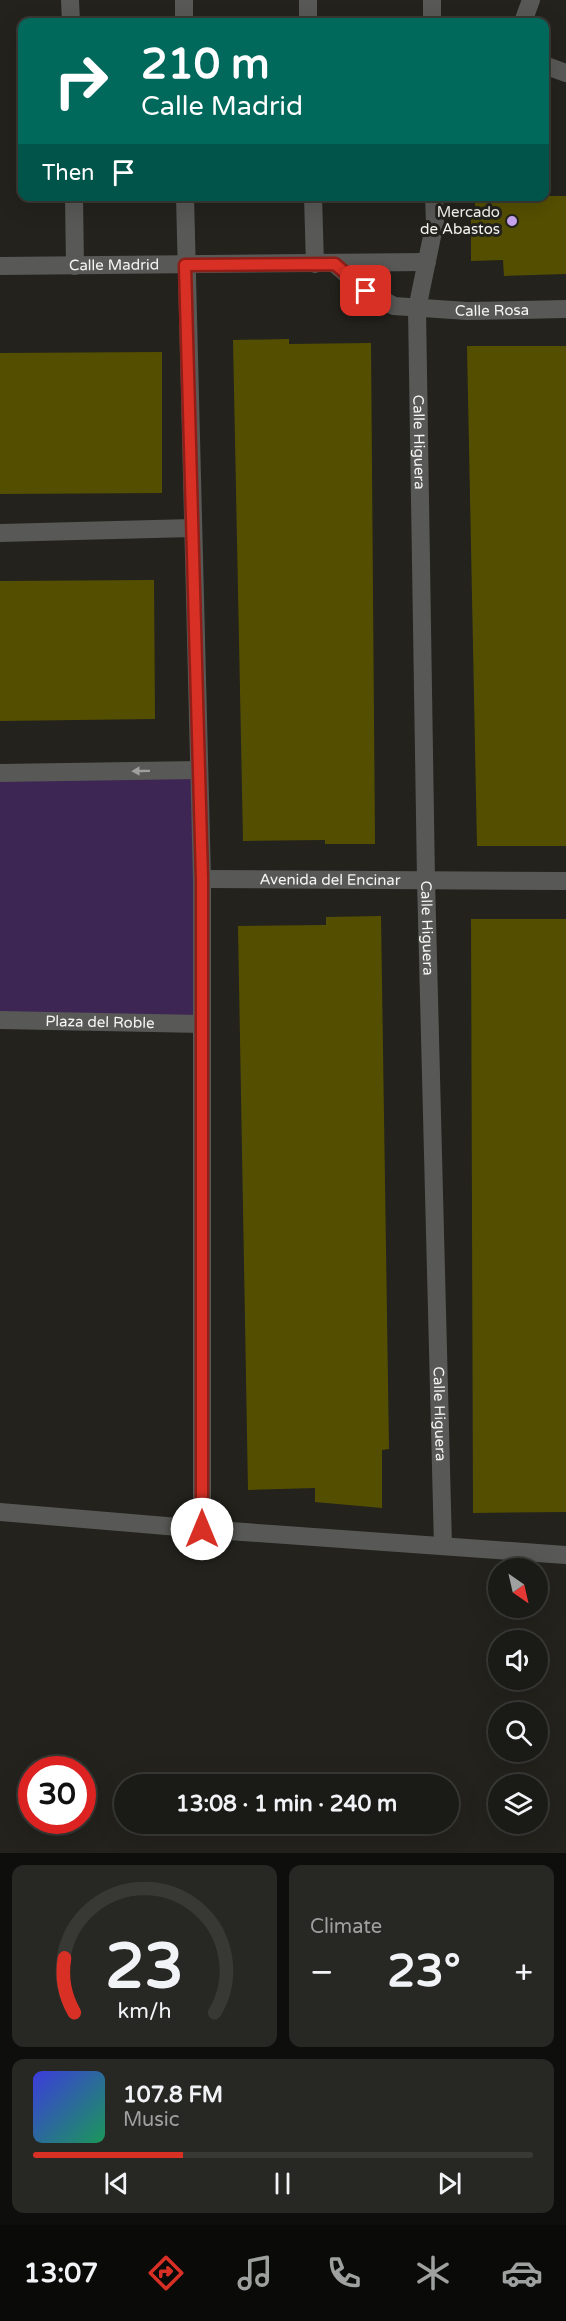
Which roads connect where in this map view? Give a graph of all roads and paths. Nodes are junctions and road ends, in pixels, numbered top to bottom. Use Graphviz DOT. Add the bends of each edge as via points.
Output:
graph roads {
  1 [pos="70,0"];
  2 [pos="184,0"];
  3 [pos="308,0"];
  4 [pos="432,0"];
  5 [pos="531,0"];
  6 [pos="71,18"];
  7 [pos="184,18"];
  8 [pos="308,18"];
  9 [pos="432,18"];
  10 [pos="524,18"];
  11 [pos="549,66"];
  12 [pos="566,73"];
  13 [pos="74,201"];
  14 [pos="185,201"];
  15 [pos="313,201"];
  16 [pos="435,201"];
  17 [pos="427,262"];
  18 [pos="315,264"];
  19 [pos="335,264"];
  20 [pos="185,265"];
  21 [pos="0,266"];
  22 [pos="75,266"];
  23 [pos="417,309"];
  24 [pos="566,309"];
  25 [pos="192,528"];
  26 [pos="0,533"];
  27 [pos="199,770"];
  28 [pos="0,773"];
  29 [pos="202,879"];
  30 [pos="426,880"];
  31 [pos="566,881"];
  32 [pos="0,1020"];
  33 [pos="202,1024"];
  34 [pos="0,1512"];
  35 [pos="202,1529"];
  36 [pos="443,1546"];
  37 [pos="566,1555"];
  1 -- 6 [label="street"];
  2 -- 7 [label="street"];
  3 -- 8 [label="street"];
  4 -- 9 [label="street"];
  5 -- 10 [label="street"];
  11 -- 12 [label="street"];
  13 -- 22 [label="street"];
  14 -- 20 [label="street"];
  15 -- 18 [label="street"];
  16 -- 17 [label="street, Calle Higuera"];
  17 -- 19 [label="street, Calle Madrid"];
  17 -- 23 [label="street, Calle Higuera"];
  18 -- 19 [label="street, Calle Madrid"];
  18 -- 20 [label="street, Calle Madrid"];
  19 -- 23 [label="street" via="366,291 394,306"];
  20 -- 22 [label="street, Calle Madrid"];
  20 -- 25 [label="street"];
  21 -- 22 [label="street, Calle Madrid"];
  23 -- 24 [label="street, Calle Rosa"];
  23 -- 30 [label="street, Calle Higuera"];
  25 -- 26 [label="street"];
  25 -- 27 [label="street"];
  27 -- 28 [label="street, one-way"];
  27 -- 29 [label="street"];
  29 -- 30 [label="street, Avenida del Encinar"];
  29 -- 33 [label="street"];
  30 -- 31 [label="street, Avenida del Encinar"];
  30 -- 36 [label="street, Calle Higuera"];
  32 -- 33 [label="street, Plaza del Roble"];
  33 -- 35 [label="street"];
  34 -- 35 [label="street"];
  35 -- 36 [label="street"];
  36 -- 37 [label="street"];
}
